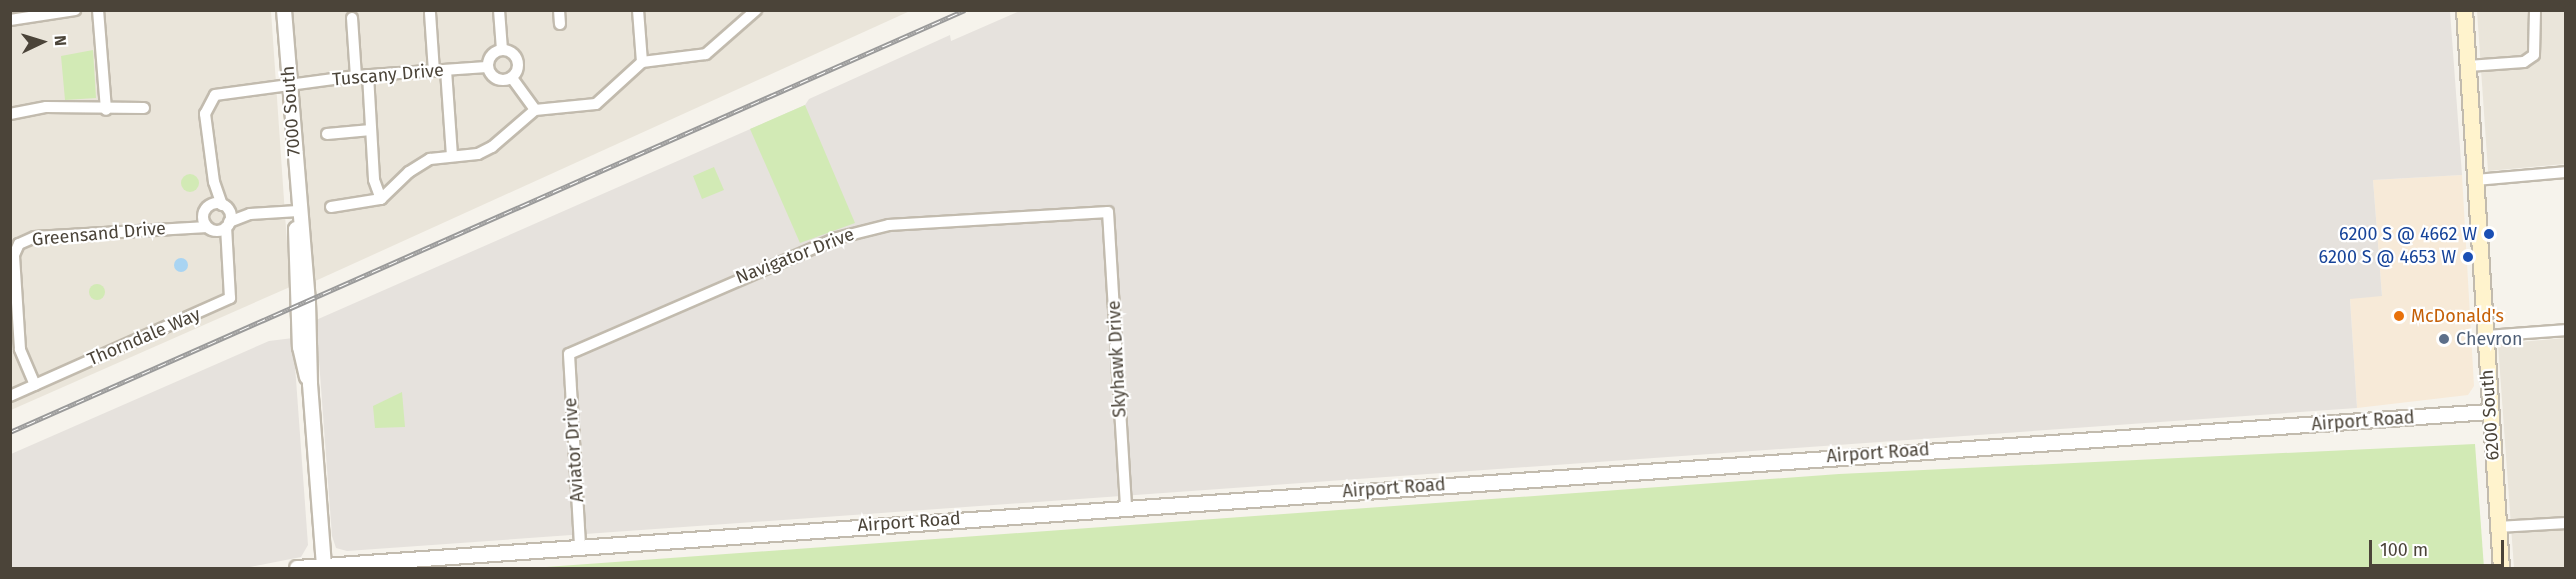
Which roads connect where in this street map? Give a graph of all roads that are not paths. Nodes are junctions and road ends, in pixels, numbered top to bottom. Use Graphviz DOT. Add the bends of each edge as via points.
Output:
graph roads {
  1 [pos="75,10"];
  2 [pos="98,10"];
  3 [pos="284,10"];
  4 [pos="499,10"];
  5 [pos="560,10"];
  6 [pos="638,10"];
  7 [pos="2464,10"];
  8 [pos="2535,10"];
  9 [pos="748,12"];
  10 [pos="430,13"];
  11 [pos="352,18"];
  12 [pos="10,20"];
  13 [pos="560,24"];
  14 [pos="502,50"];
  15 [pos="642,62"];
  16 [pos="2468,66"];
  17 [pos="487,67"];
  18 [pos="446,70"];
  19 [pos="434,71"];
  20 [pos="368,75"];
  21 [pos="356,76"];
  22 [pos="512,78"];
  23 [pos="289,85"];
  24 [pos="144,108"];
  25 [pos="106,110"];
  26 [pos="535,110"];
  27 [pos="10,114"];
  28 [pos="371,130"];
  29 [pos="327,134"];
  30 [pos="452,156"];
  31 [pos="2565,172"];
  32 [pos="2475,180"];
  33 [pos="214,182"];
  34 [pos="381,200"];
  35 [pos="225,207"];
  36 [pos="331,207"];
  37 [pos="206,211"];
  38 [pos="298,211"];
  39 [pos="1108,212"];
  40 [pos="250,214"];
  41 [pos="183,226"];
  42 [pos="220,227"];
  43 [pos="2565,330"];
  44 [pos="2485,336"];
  45 [pos="569,354"];
  46 [pos="35,385"];
  47 [pos="10,396"];
  48 [pos="2490,412"];
  49 [pos="1126,507"];
  50 [pos="2565,523"];
  51 [pos="2498,527"];
  52 [pos="580,545"];
  53 [pos="324,564"];
  54 [pos="297,568"];
  55 [pos="2501,568"];
  1 -- 12 [label="street"];
  2 -- 25 [label="street"];
  3 -- 23 [label="street, 7000 South"];
  4 -- 14 [label="street"];
  5 -- 13 [label="street"];
  6 -- 15 [label="street"];
  7 -- 16 [label="main road, 6200 South"];
  8 -- 16 [label="street" via="2534,55 2524,62"];
  9 -- 15 [label="street" via="706,54"];
  10 -- 19 [label="street"];
  11 -- 21 [label="street"];
  14 -- 17 [label="street" via="492,54"];
  14 -- 22 [label="street" via="517,59 518,69"];
  15 -- 26 [label="street" via="596,104"];
  16 -- 32 [label="main road, 6200 South"];
  17 -- 18 [label="street, Tuscany Drive"];
  17 -- 22 [label="street" via="498,80"];
  18 -- 19 [label="street, Tuscany Drive"];
  18 -- 30 [label="street"];
  19 -- 20 [label="street, Tuscany Drive"];
  20 -- 21 [label="street, Tuscany Drive"];
  20 -- 28 [label="street"];
  21 -- 23 [label="street, Tuscany Drive"];
  22 -- 26 [label="street"];
  23 -- 33 [label="street" via="220,92 210,98 205,114"];
  23 -- 38 [label="street, 7000 South"];
  24 -- 25 [label="street"];
  25 -- 27 [label="street" via="46,107"];
  26 -- 30 [label="street" via="492,147 478,154"];
  28 -- 29 [label="street"];
  28 -- 34 [label="street" via="374,180"];
  30 -- 34 [label="street" via="420,164"];
  31 -- 32 [label="street"];
  32 -- 44 [label="main road, 6200 South"];
  33 -- 35 [label="street"];
  33 -- 37 [label="street"];
  34 -- 36 [label="street"];
  35 -- 37 [label="street"];
  35 -- 40 [label="street, Greensand Drive"];
  35 -- 42 [label="street"];
  37 -- 41 [label="street, Greensand Drive"];
  37 -- 42 [label="street"];
  38 -- 40 [label="street, Greensand Drive"];
  38 -- 53 [label="street, 7000 South" via="308,302 310,384"];
  39 -- 45 [label="street, Navigator Drive" via="875,227 795,254"];
  39 -- 49 [label="street, Skyhawk Drive"];
  40 -- 42 [label="street, Greensand Drive"];
  41 -- 42 [label="street, Greensand Drive"];
  41 -- 46 [label="street, Greensand Drive" via="35,237 19,244 14,255 20,349"];
  42 -- 46 [label="street, Thorndale Way" via="227,247 230,298"];
  43 -- 44 [label="street"];
  44 -- 48 [label="main road, 6200 South"];
  45 -- 52 [label="street, Aviator Drive"];
  46 -- 47 [label="street, Thorndale Way"];
  48 -- 49 [label="street, Airport Road"];
  48 -- 51 [label="main road, 6200 South"];
  49 -- 52 [label="street, Airport Road"];
  50 -- 51 [label="street"];
  51 -- 55 [label="main road, 6200 South"];
  52 -- 53 [label="street, Airport Road"];
  53 -- 54 [label="street, Airport Road"];
}
